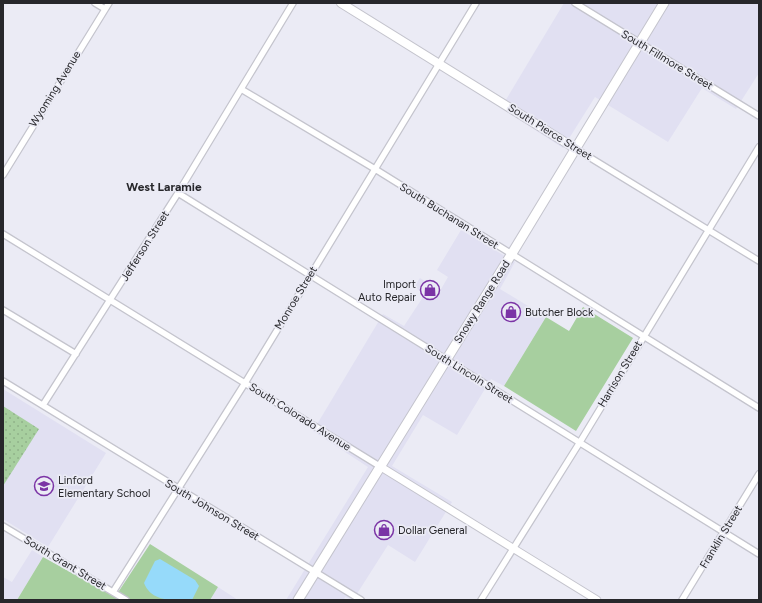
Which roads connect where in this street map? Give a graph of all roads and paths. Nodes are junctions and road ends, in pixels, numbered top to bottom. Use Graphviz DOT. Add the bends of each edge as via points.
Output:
graph roads {
  1 [pos="95,3"];
  2 [pos="109,3"];
  3 [pos="293,3"];
  4 [pos="341,3"];
  5 [pos="476,3"];
  6 [pos="575,3"];
  7 [pos="664,3"];
  8 [pos="105,9"];
  9 [pos="640,43"];
  10 [pos="439,64"];
  11 [pos="241,89"];
  12 [pos="759,116"];
  13 [pos="759,147"];
  14 [pos="576,149"];
  15 [pos="375,169"];
  16 [pos="3,175"];
  17 [pos="178,193"];
  18 [pos="709,230"];
  19 [pos="3,234"];
  20 [pos="511,255"];
  21 [pos="759,261"];
  22 [pos="310,276"];
  23 [pos="110,301"];
  24 [pos="3,310"];
  25 [pos="643,336"];
  26 [pos="76,354"];
  27 [pos="447,360"];
  28 [pos="3,381"];
  29 [pos="245,383"];
  30 [pos="43,405"];
  31 [pos="759,408"];
  32 [pos="580,442"];
  33 [pos="381,467"];
  34 [pos="759,474"];
  35 [pos="179,490"];
  36 [pos="3,526"];
  37 [pos="724,532"];
  38 [pos="513,548"];
  39 [pos="759,554"];
  40 [pos="315,572"];
  41 [pos="113,592"];
  42 [pos="126,600"];
  43 [pos="298,600"];
  44 [pos="361,600"];
  45 [pos="481,600"];
  46 [pos="597,600"];
  47 [pos="682,600"];
  1 -- 8 [label="street"];
  2 -- 8 [label="street, Wyoming Avenue"];
  3 -- 11 [label="street, Jefferson Street"];
  4 -- 10 [label="main road, South Pierce Street"];
  5 -- 10 [label="street, Monroe Street"];
  6 -- 9 [label="street, South Fillmore Street"];
  7 -- 9 [label="main road, Snowy Range Road"];
  8 -- 16 [label="street, Wyoming Avenue"];
  9 -- 12 [label="street, South Fillmore Street"];
  9 -- 14 [label="main road, Snowy Range Road"];
  10 -- 14 [label="main road, South Pierce Street"];
  10 -- 15 [label="street, Monroe Street"];
  11 -- 15 [label="street, South Buchanan Street"];
  11 -- 17 [label="street, Jefferson Street"];
  13 -- 18 [label="street, Harrison Street"];
  14 -- 18 [label="street, South Pierce Street"];
  14 -- 20 [label="main road, Snowy Range Road"];
  15 -- 20 [label="street, South Buchanan Street"];
  15 -- 22 [label="street, Monroe Street"];
  17 -- 22 [label="street, South Lincoln Street"];
  17 -- 23 [label="street, Jefferson Street"];
  18 -- 21 [label="street, South Pierce Street"];
  18 -- 25 [label="street, Harrison Street"];
  19 -- 23 [label="street, South Colorado Avenue"];
  20 -- 25 [label="street, South Buchanan Street"];
  20 -- 27 [label="main road, Snowy Range Road"];
  22 -- 27 [label="street, South Lincoln Street"];
  22 -- 29 [label="street, Monroe Street"];
  23 -- 26 [label="street, Jefferson Street"];
  23 -- 29 [label="street, South Colorado Avenue"];
  24 -- 26 [label="street"];
  25 -- 31 [label="street, South Buchanan Street"];
  25 -- 32 [label="street, Harrison Street"];
  26 -- 30 [label="street, Jefferson Street"];
  27 -- 32 [label="street, South Lincoln Street"];
  27 -- 33 [label="main road, Snowy Range Road"];
  28 -- 30 [label="street, South Johnson Street"];
  29 -- 33 [label="street, South Colorado Avenue"];
  29 -- 35 [label="street, Monroe Street"];
  30 -- 35 [label="street, South Johnson Street"];
  32 -- 37 [label="street, South Lincoln Street"];
  32 -- 38 [label="street, Harrison Street"];
  33 -- 38 [label="street, South Colorado Avenue"];
  33 -- 40 [label="main road, Snowy Range Road"];
  34 -- 37 [label="street, Franklin Street"];
  35 -- 40 [label="street, South Johnson Street"];
  35 -- 41 [label="street, Monroe Street"];
  36 -- 41 [label="street, South Grant Street"];
  37 -- 39 [label="street, South Lincoln Street"];
  37 -- 47 [label="street, Franklin Street"];
  38 -- 45 [label="street, Harrison Street"];
  38 -- 46 [label="street, South Colorado Avenue"];
  40 -- 43 [label="main road, Snowy Range Road"];
  40 -- 44 [label="street, South Johnson Street"];
  41 -- 42 [label="street, South Grant Street"];
}
